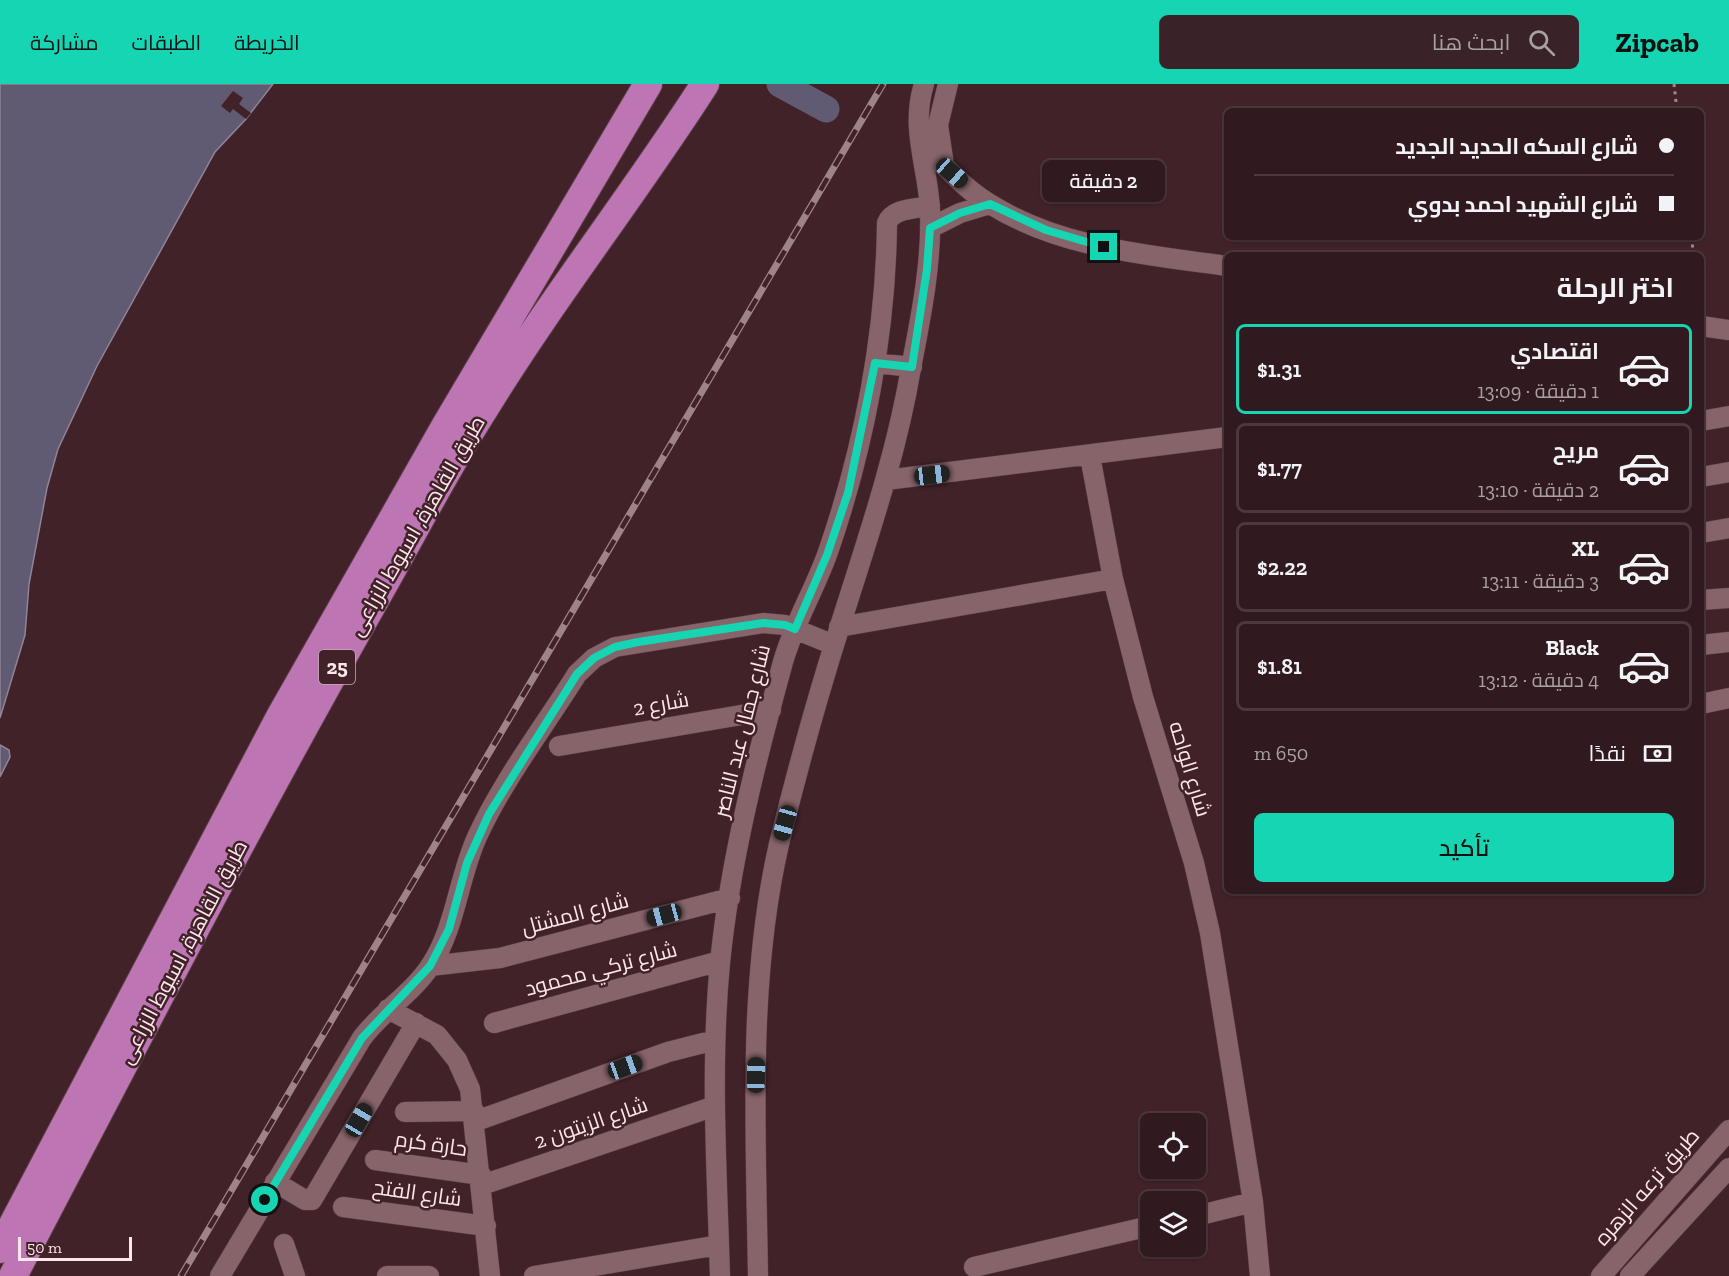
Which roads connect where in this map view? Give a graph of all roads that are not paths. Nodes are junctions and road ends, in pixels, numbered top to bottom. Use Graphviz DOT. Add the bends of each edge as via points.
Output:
graph roads {
  1 [pos="648,84"];
  2 [pos="705,84"];
  3 [pos="924,84"];
  4 [pos="948,84"];
  5 [pos="919,137"];
  6 [pos="944,165"];
  7 [pos="990,204"];
  8 [pos="930,206"];
  9 [pos="930,228"];
  10 [pos="1224,266"];
  11 [pos="1704,326"];
  12 [pos="1729,330"];
  13 [pos="875,363"];
  14 [pos="912,367"];
  15 [pos="1729,416"];
  16 [pos="1704,420"];
  17 [pos="1224,437"];
  18 [pos="1090,456"];
  19 [pos="1729,472"];
  20 [pos="1704,476"];
  21 [pos="886,480"];
  22 [pos="1729,528"];
  23 [pos="1704,532"];
  24 [pos="1113,579"];
  25 [pos="1729,598"];
  26 [pos="1704,600"];
  27 [pos="795,629"];
  28 [pos="837,636"];
  29 [pos="1729,642"];
  30 [pos="1704,645"];
  31 [pos="1729,698"];
  32 [pos="1704,703"];
  33 [pos="771,710"];
  34 [pos="559,746"];
  35 [pos="730,898"];
  36 [pos="720,961"];
  37 [pos="430,966"];
  38 [pos="388,1009"];
  39 [pos="416,1023"];
  40 [pos="494,1023"];
  41 [pos="715,1040"];
  42 [pos="715,1106"];
  43 [pos="405,1112"];
  44 [pos="475,1116"];
  45 [pos="1729,1130"];
  46 [pos="375,1160"];
  47 [pos="1729,1168"];
  48 [pos="481,1180"];
  49 [pos="275,1182"];
  50 [pos="1253,1202"];
  51 [pos="343,1207"];
  52 [pos="1206,1214"];
  53 [pos="486,1226"];
  54 [pos="1140,1228"];
  55 [pos="284,1244"];
  56 [pos="719,1245"];
  57 [pos="0,1249"];
  58 [pos="974,1267"];
  59 [pos="223,1274"];
  60 [pos="13,1276"];
  61 [pos="296,1276"];
  62 [pos="387,1276"];
  63 [pos="429,1276"];
  64 [pos="490,1276"];
  65 [pos="534,1276"];
  66 [pos="720,1276"];
  67 [pos="758,1276"];
  68 [pos="1260,1276"];
  69 [pos="1601,1276"];
  70 [pos="1630,1276"];
  1 -- 57 [label="highway, طريق القاهرة, اسيوط الزراعى / 25" via="280,717"];
  2 -- 60 [label="highway, طريق القاهرة, اسيوط الزراعى / 25" via="482,411 336,667"];
  3 -- 5 [label="street" via="917,120"];
  4 -- 6 [label="street" via="938,125"];
  5 -- 6 [label="street"];
  5 -- 8 [label="street"];
  6 -- 7 [label="street"];
  7 -- 9 [label="street"];
  7 -- 10 [label="street" via="1046,230 1104,247"];
  8 -- 9 [label="street"];
  8 -- 13 [label="street, شارع جمال عبد الناصر" via="897,212 889,220"];
  9 -- 14 [label="street"];
  11 -- 12 [label="street"];
  13 -- 14 [label="street"];
  13 -- 27 [label="street, شارع جمال عبد الناصر" via="848,493"];
  14 -- 21 [label="street"];
  15 -- 16 [label="street"];
  17 -- 18 [label="street"];
  18 -- 21 [label="street"];
  18 -- 24 [label="street, شارع الواحه"];
  19 -- 20 [label="street"];
  21 -- 28 [label="street"];
  22 -- 23 [label="street"];
  24 -- 28 [label="street"];
  24 -- 50 [label="street, شارع الواحه" via="1143,697 1194,862 1226,1023"];
  25 -- 26 [label="street"];
  27 -- 28 [label="street"];
  27 -- 33 [label="street, شارع جمال عبد الناصر"];
  27 -- 37 [label="street" via="763,623 638,642 615,647 594,658 577,674 489,814 467,863 451,925"];
  28 -- 67 [label="street" via="779,845 770,897 757,1036"];
  29 -- 30 [label="street"];
  31 -- 32 [label="street"];
  33 -- 34 [label="street, شارع 2"];
  33 -- 35 [label="street, شارع جمال عبد الناصر" via="737,847"];
  35 -- 36 [label="street, شارع جمال عبد الناصر"];
  35 -- 37 [label="street, شارع المشتل" via="500,958"];
  36 -- 40 [label="street, شارع تركي محمود"];
  36 -- 41 [label="street, شارع جمال عبد الناصر"];
  37 -- 38 [label="street"];
  38 -- 39 [label="street"];
  38 -- 49 [label="street" via="362,1038"];
  39 -- 44 [label="street" via="438,1035 457,1060 470,1089"];
  39 -- 49 [label="street" via="312,1200 304,1200"];
  41 -- 42 [label="street, شارع جمال عبد الناصر"];
  41 -- 44 [label="street"];
  42 -- 48 [label="street, شارع الزيتون 2"];
  42 -- 56 [label="street, شارع جمال عبد الناصر"];
  43 -- 44 [label="street"];
  44 -- 48 [label="street"];
  45 -- 69 [label="street, طريق ترعه الزهره"];
  46 -- 48 [label="street, حارة كرم"];
  47 -- 70 [label="street"];
  48 -- 53 [label="street"];
  49 -- 59 [label="street"];
  50 -- 52 [label="street"];
  50 -- 68 [label="street, شارع الواحه"];
  51 -- 53 [label="street, شارع الفتح"];
  53 -- 64 [label="street"];
  54 -- 58 [label="street"];
  55 -- 61 [label="street"];
  56 -- 65 [label="street"];
  56 -- 66 [label="street, شارع جمال عبد الناصر"];
  62 -- 63 [label="street"];
}
